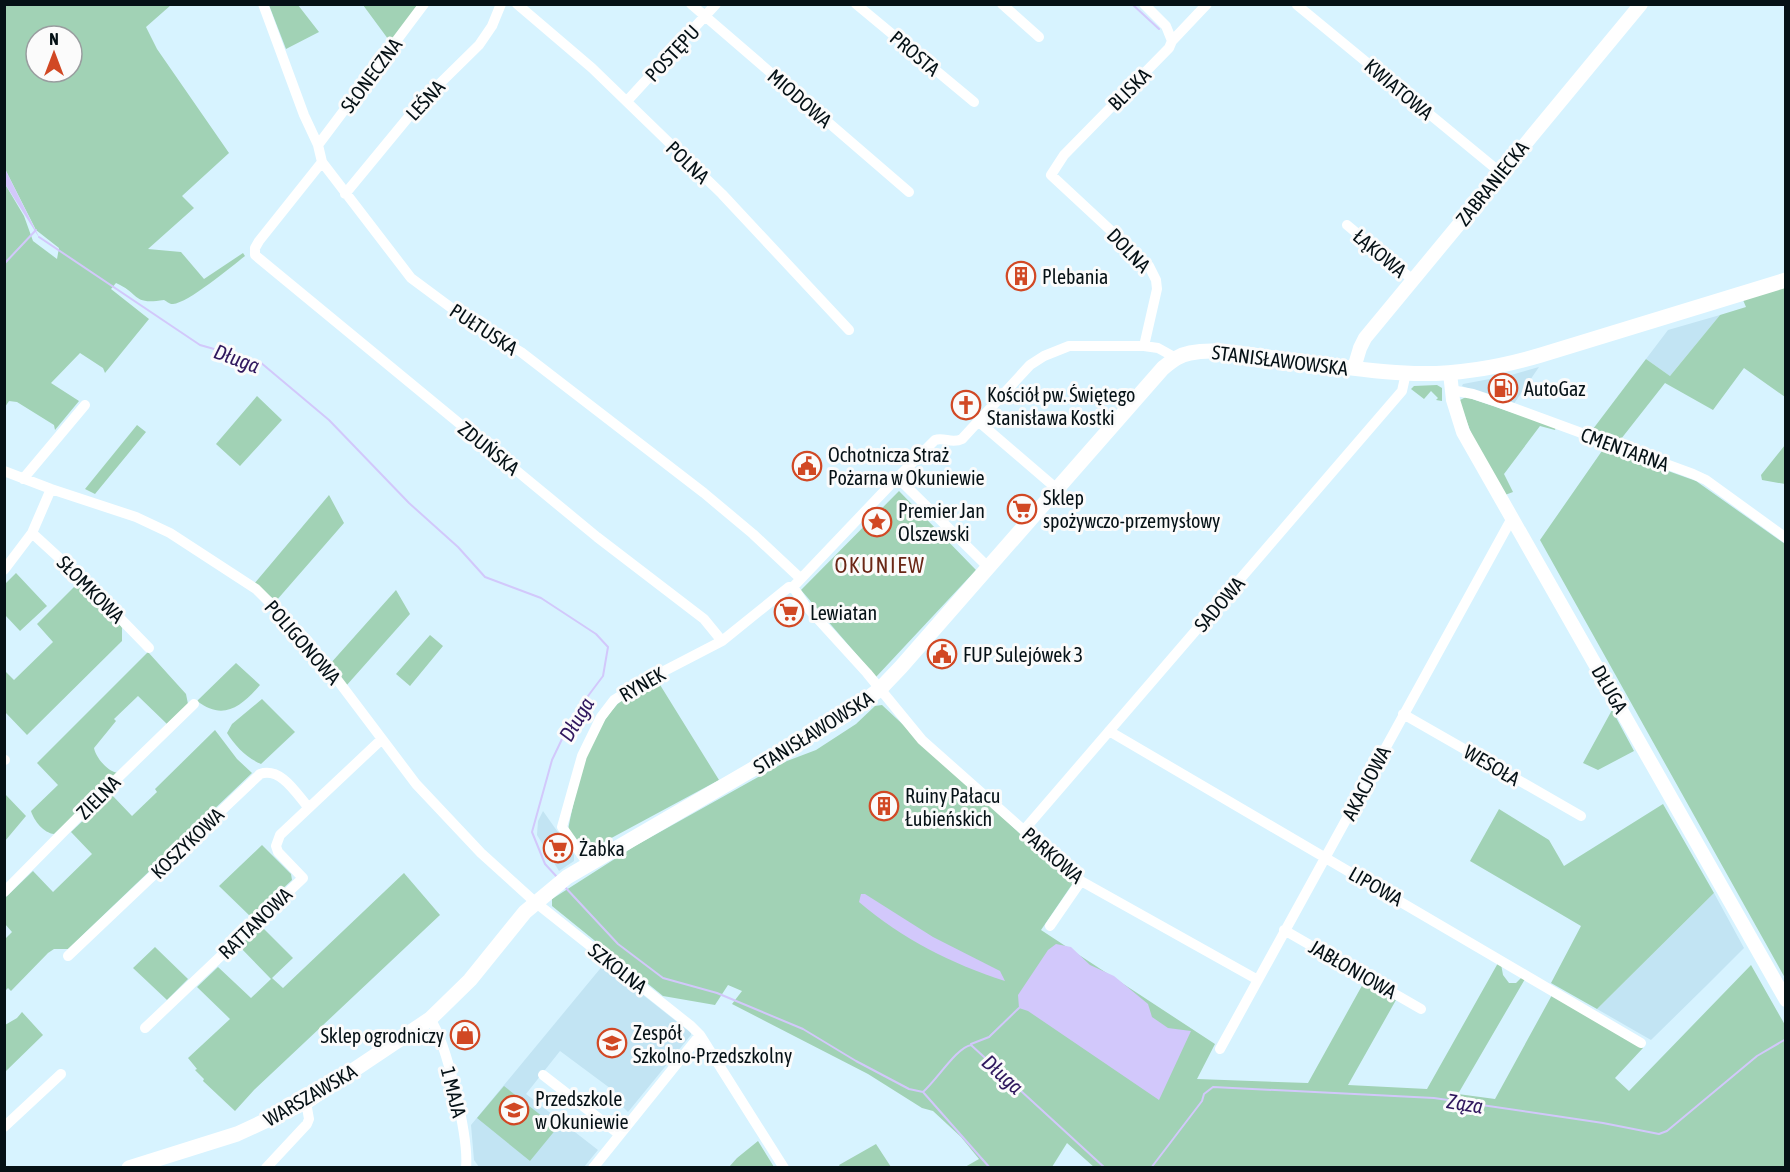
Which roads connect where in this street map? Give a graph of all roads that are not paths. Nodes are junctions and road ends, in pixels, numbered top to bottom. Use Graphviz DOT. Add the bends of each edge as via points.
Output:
graph roads {
  1 [pos="263,4"];
  2 [pos="424,4"];
  3 [pos="501,4"];
  4 [pos="517,4"];
  5 [pos="691,4"];
  6 [pos="716,4"];
  7 [pos="856,4"];
  8 [pos="1002,4"];
  9 [pos="1144,4"];
  10 [pos="1207,4"];
  11 [pos="1641,4"];
  12 [pos="1297,5"];
  13 [pos="705,17"];
  14 [pos="1040,37"];
  15 [pos="1172,41"];
  16 [pos="627,101"];
  17 [pos="974,102"];
  18 [pos="318,145"];
  19 [pos="322,162"];
  20 [pos="1501,173"];
  21 [pos="1051,175"];
  22 [pos="909,192"];
  23 [pos="345,194"];
  24 [pos="1347,225"];
  25 [pos="1413,280"];
  26 [pos="1785,280"];
  27 [pos="849,330"];
  28 [pos="1144,346"];
  29 [pos="1176,358"];
  30 [pos="1354,368"];
  31 [pos="1406,373"];
  32 [pos="1450,373"];
  33 [pos="1451,390"];
  34 [pos="85,405"];
  35 [pos="979,422"];
  36 [pos="4,471"];
  37 [pos="24,479"];
  38 [pos="898,482"];
  39 [pos="51,489"];
  40 [pos="1057,489"];
  41 [pos="1512,518"];
  42 [pos="32,533"];
  43 [pos="1785,537"];
  44 [pos="988,568"];
  45 [pos="4,570"];
  46 [pos="796,583"];
  47 [pos="722,641"];
  48 [pos="149,648"];
  49 [pos="880,690"];
  50 [pos="194,704"];
  51 [pos="1403,714"];
  52 [pos="1109,731"];
  53 [pos="382,739"];
  54 [pos="308,807"];
  55 [pos="1581,816"];
  56 [pos="1024,830"];
  57 [pos="1326,857"];
  58 [pos="588,864"];
  59 [pos="567,877"];
  60 [pos="1081,881"];
  61 [pos="4,892"];
  62 [pos="535,902"];
  63 [pos="1050,926"];
  64 [pos="1284,930"];
  65 [pos="68,956"];
  66 [pos="1258,980"];
  67 [pos="1785,1000"];
  68 [pos="1421,1009"];
  69 [pos="430,1019"];
  70 [pos="145,1028"];
  71 [pos="700,1035"];
  72 [pos="1641,1043"];
  73 [pos="1220,1050"];
  74 [pos="61,1074"];
  75 [pos="543,1075"];
  76 [pos="306,1102"];
  77 [pos="4,1127"];
  78 [pos="619,1134"];
  79 [pos="129,1167"];
  80 [pos="266,1167"];
  81 [pos="466,1167"];
  82 [pos="592,1167"];
  83 [pos="784,1167"];
  1 -- 18 [label="street, PUŁTUSKA"];
  2 -- 18 [label="street, SŁONECZNA"];
  3 -- 23 [label="street, LEŚNA" via="479,45 420,103"];
  4 -- 16 [label="street, POLNA"];
  5 -- 13 [label="street, MIODOWA"];
  6 -- 13 [label="street, POSTĘPU"];
  7 -- 17 [label="street, PROSTA"];
  8 -- 14 [label="street"];
  9 -- 15 [label="street" via="1166,26"];
  10 -- 15 [label="street, BLISKA"];
  11 -- 20 [label="street, ZABRANIECKA"];
  12 -- 20 [label="street, KWIATOWA"];
  13 -- 16 [label="street, POSTĘPU"];
  13 -- 22 [label="street, MIODOWA"];
  15 -- 21 [label="street, BLISKA" via="1064,155"];
  16 -- 27 [label="street, POLNA" via="722,194"];
  18 -- 19 [label="street, PUŁTUSKA"];
  19 -- 23 [label="street, PUŁTUSKA"];
  19 -- 47 [label="street, ZDUŃSKA" via="259,242 255,255 597,537 704,619"];
  20 -- 25 [label="street, ZABRANIECKA"];
  21 -- 28 [label="street, DOLNA" via="1149,266 1157,290"];
  23 -- 46 [label="street, PUŁTUSKA" via="411,278 473,324 521,352 704,493 753,534"];
  24 -- 25 [label="street, ŁĄKOWA"];
  25 -- 30 [label="street, ZABRANIECKA" via="1365,338"];
  26 -- 32 [label="main road, STANISŁAWOWSKA" via="1541,355"];
  28 -- 29 [label="street" via="1158,348"];
  28 -- 35 [label="street" via="1069,346 1044,356 1030,365"];
  29 -- 30 [label="main road, STANISŁAWOWSKA" via="1204,351"];
  29 -- 40 [label="main road, STANISŁAWOWSKA"];
  30 -- 31 [label="main road, STANISŁAWOWSKA"];
  31 -- 32 [label="main road, STANISŁAWOWSKA"];
  31 -- 52 [label="street, SADOWA" via="1402,391"];
  32 -- 33 [label="street, DŁUGA"];
  33 -- 41 [label="street, DŁUGA" via="1463,432"];
  33 -- 43 [label="street, CMENTARNA" via="1497,402 1693,474"];
  34 -- 37 [label="street"];
  35 -- 38 [label="street, RYNEK" via="959,441 935,440 900,474"];
  35 -- 40 [label="street"];
  36 -- 37 [label="street, POLIGONOWA"];
  37 -- 39 [label="street, POLIGONOWA"];
  38 -- 44 [label="street"];
  38 -- 46 [label="street, RYNEK" via="891,484"];
  39 -- 42 [label="street"];
  39 -- 53 [label="street, POLIGONOWA" via="136,517 170,533 255,589 308,642"];
  40 -- 44 [label="main road, STANISŁAWOWSKA"];
  41 -- 51 [label="street, AKACJOWA"];
  41 -- 67 [label="street, DŁUGA"];
  42 -- 45 [label="street"];
  42 -- 48 [label="street, SŁOMKOWA"];
  44 -- 49 [label="main road, STANISŁAWOWSKA"];
  46 -- 47 [label="street, RYNEK"];
  46 -- 49 [label="street" via="805,605"];
  47 -- 58 [label="street, RYNEK" via="641,683 614,700 601,717 582,756 562,827"];
  49 -- 56 [label="street, PARKOWA" via="922,740"];
  49 -- 58 [label="main road, STANISŁAWOWSKA" via="844,716"];
  50 -- 61 [label="street, ZIELNA"];
  51 -- 55 [label="street, WESOŁA"];
  51 -- 57 [label="street, AKACJOWA"];
  52 -- 56 [label="street, SADOWA"];
  52 -- 57 [label="street, LIPOWA"];
  53 -- 54 [label="street, RATTANOWA"];
  53 -- 62 [label="street, POLIGONOWA" via="444,815"];
  54 -- 65 [label="street, KOSZYKOWA" via="279,775 260,774"];
  54 -- 70 [label="street, RATTANOWA" via="280,835 276,846 303,878"];
  56 -- 60 [label="street, PARKOWA"];
  57 -- 64 [label="street, AKACJOWA"];
  57 -- 72 [label="street, LIPOWA"];
  58 -- 59 [label="main road, STANISŁAWOWSKA"];
  59 -- 62 [label="main road, WARSZAWSKA"];
  60 -- 63 [label="street"];
  60 -- 66 [label="street, PARKOWA"];
  62 -- 69 [label="main road, WARSZAWSKA" via="470,980"];
  62 -- 71 [label="street, SZKOLNA"];
  64 -- 66 [label="street, AKACJOWA"];
  64 -- 68 [label="street, JABŁONIOWA"];
  66 -- 73 [label="street, AKACJOWA"];
  69 -- 76 [label="main road, WARSZAWSKA"];
  69 -- 81 [label="street, 1 MAJA" via="439,1032 454,1087 465,1139"];
  71 -- 78 [label="street"];
  71 -- 83 [label="street, SZKOLNA"];
  74 -- 77 [label="street"];
  75 -- 78 [label="street"];
  76 -- 79 [label="main road, WARSZAWSKA" via="237,1134"];
  76 -- 80 [label="street" via="307,1124"];
  78 -- 82 [label="street"];
}
